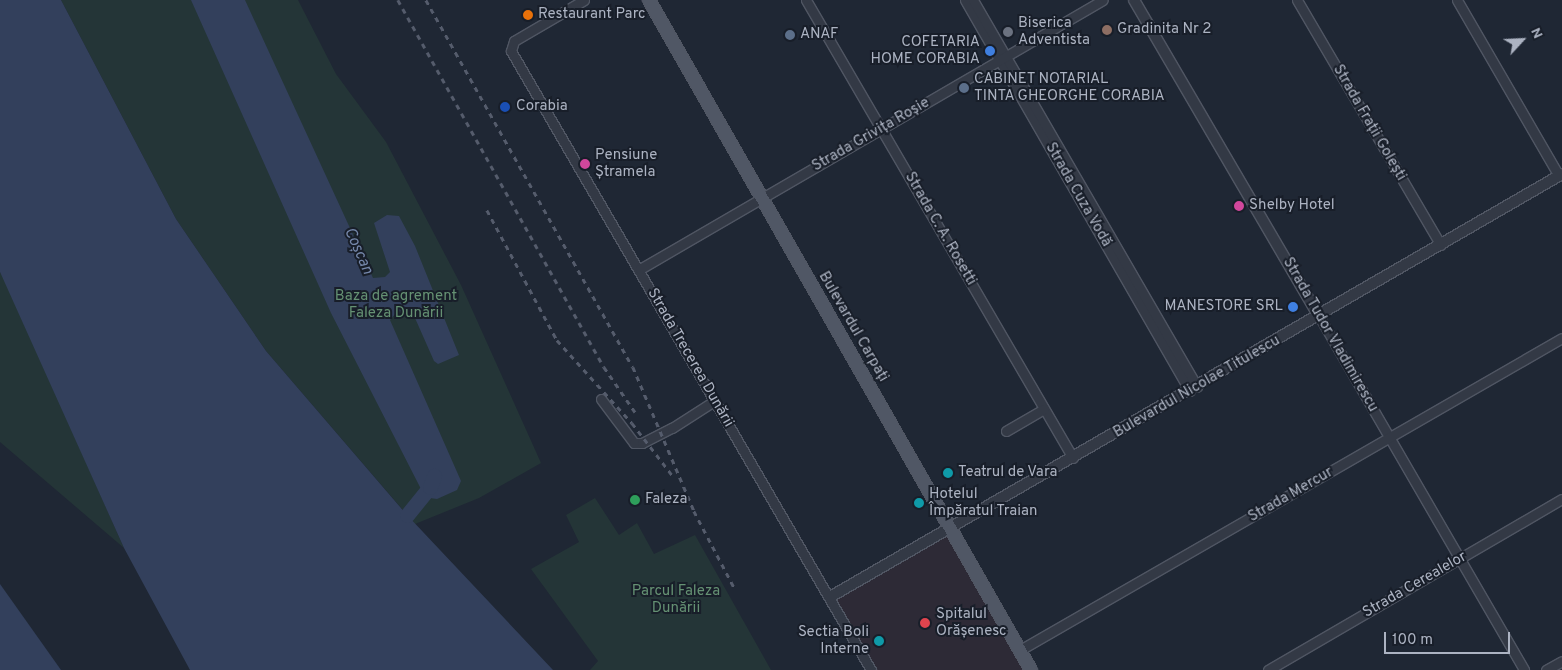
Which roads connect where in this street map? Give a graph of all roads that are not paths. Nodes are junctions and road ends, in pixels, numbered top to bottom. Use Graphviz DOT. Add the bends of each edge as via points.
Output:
graph roads {
  1 [pos="584,0"];
  2 [pos="649,0"];
  3 [pos="806,0"];
  4 [pos="965,0"];
  5 [pos="974,0"];
  6 [pos="1103,0"];
  7 [pos="1134,0"];
  8 [pos="1297,0"];
  9 [pos="1456,0"];
  10 [pos="1003,57"];
  11 [pos="881,129"];
  12 [pos="1561,175"];
  13 [pos="761,199"];
  14 [pos="1441,245"];
  15 [pos="640,269"];
  16 [pos="1319,316"];
  17 [pos="1562,338"];
  18 [pos="1194,389"];
  19 [pos="601,400"];
  20 [pos="714,401"];
  21 [pos="1044,408"];
  22 [pos="1006,430"];
  23 [pos="1390,438"];
  24 [pos="1073,458"];
  25 [pos="1562,499"];
  26 [pos="950,528"];
  27 [pos="1460,559"];
  28 [pos="830,597"];
  29 [pos="1020,650"];
  30 [pos="1562,661"];
  31 [pos="871,670"];
  32 [pos="1032,670"];
  33 [pos="1268,670"];
  34 [pos="1524,670"];
  35 [pos="1546,670"];
  1 -- 15 [label="street, Strada Trecerea Dunării" via="511,45"];
  2 -- 13 [label="main road, Bulevardul Carpați"];
  3 -- 11 [label="street, Strada C. A. Rosetti"];
  4 -- 10 [label="street, Strada Cuza Vodă"];
  5 -- 10 [label="street, Strada Cuza Vodă"];
  6 -- 10 [label="street, Strada Grivița Roșie"];
  7 -- 16 [label="street, Strada Tudor Vladimirescu"];
  8 -- 14 [label="street, Strada Frații Golești"];
  9 -- 12 [label="street"];
  10 -- 11 [label="street, Strada Grivița Roșie"];
  10 -- 18 [label="street, Strada Cuza Vodă"];
  11 -- 13 [label="street, Strada Grivița Roșie"];
  11 -- 21 [label="street, Strada C. A. Rosetti"];
  12 -- 14 [label="street, Bulevardul Nicolae Titulescu"];
  13 -- 15 [label="street, Strada Grivița Roșie"];
  13 -- 26 [label="main road, Bulevardul Carpați"];
  14 -- 16 [label="street, Bulevardul Nicolae Titulescu"];
  15 -- 20 [label="street, Strada Trecerea Dunării"];
  16 -- 18 [label="street, Bulevardul Nicolae Titulescu"];
  16 -- 23 [label="street, Strada Tudor Vladimirescu"];
  17 -- 23 [label="street, Strada Mercur"];
  18 -- 24 [label="street, Bulevardul Nicolae Titulescu"];
  19 -- 20 [label="street" via="634,443 642,443 672,428"];
  20 -- 28 [label="street, Strada Trecerea Dunării"];
  21 -- 22 [label="street"];
  21 -- 24 [label="street, Strada C. A. Rosetti"];
  23 -- 27 [label="street, Strada Tudor Vladimirescu"];
  23 -- 29 [label="street, Strada Mercur"];
  24 -- 26 [label="street, Bulevardul Nicolae Titulescu"];
  25 -- 27 [label="street, Strada Cerealelor"];
  26 -- 28 [label="street, Bulevardul Nicolae Titulescu"];
  26 -- 29 [label="main road, Bulevardul Carpați"];
  27 -- 33 [label="street, Strada Cerealelor"];
  27 -- 34 [label="street, Strada Tudor Vladimirescu"];
  28 -- 31 [label="street, Strada Trecerea Dunării"];
  29 -- 32 [label="main road, Bulevardul Carpați"];
  30 -- 35 [label="street"];
}
